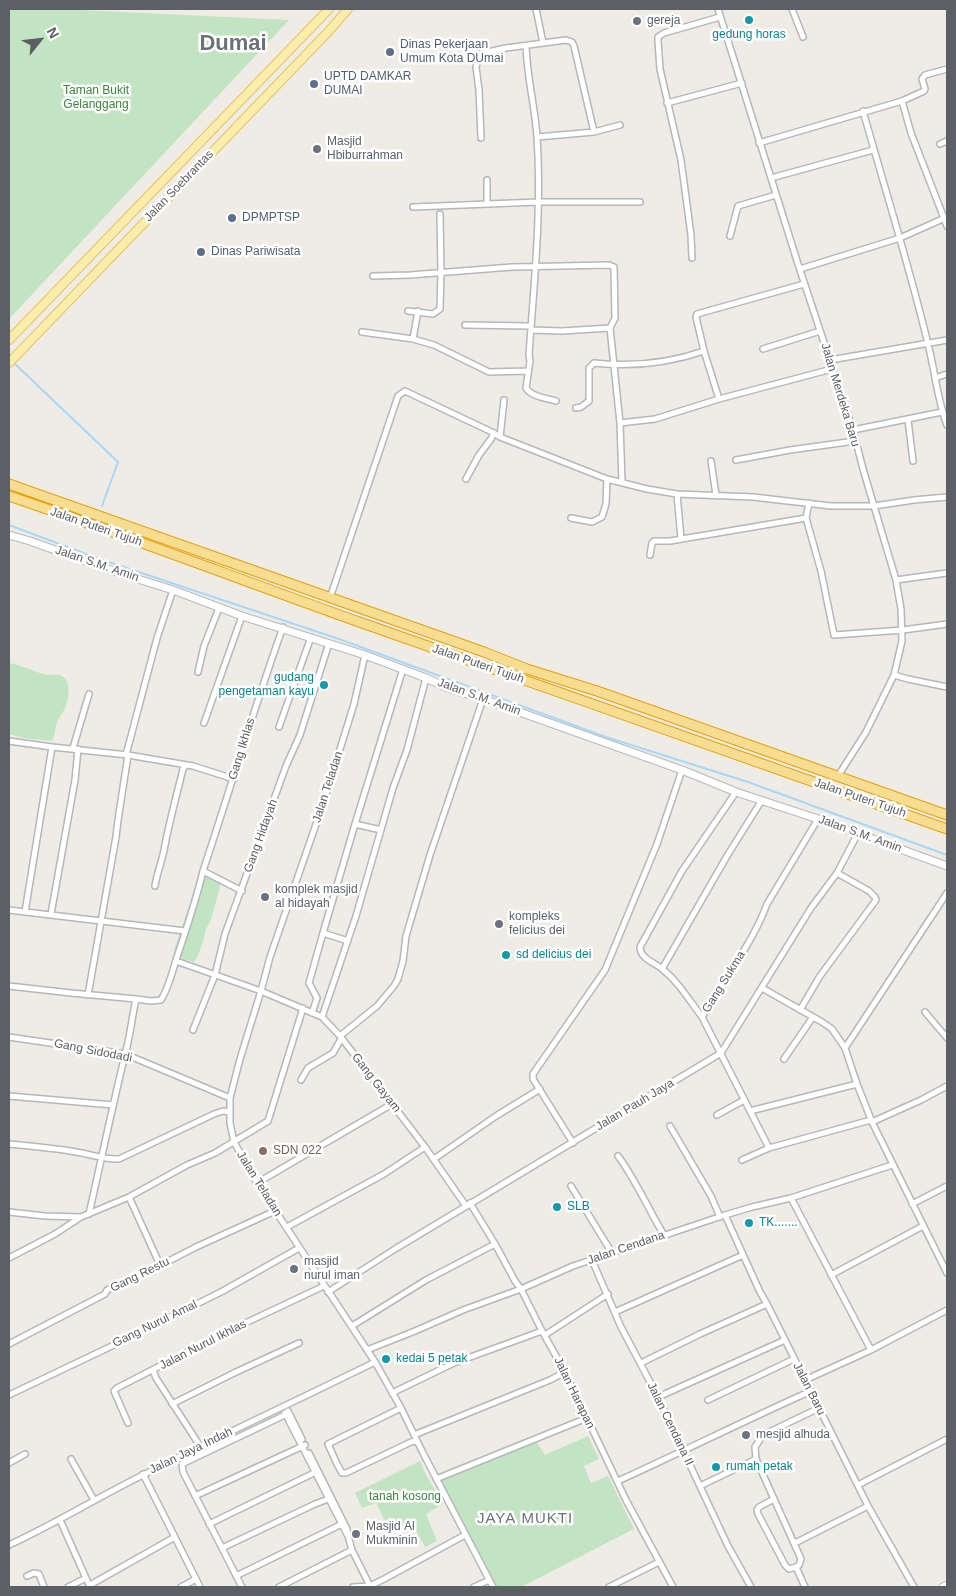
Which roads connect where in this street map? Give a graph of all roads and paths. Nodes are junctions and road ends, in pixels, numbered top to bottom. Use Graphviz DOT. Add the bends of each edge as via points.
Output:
graph roads {
  1 [pos="328,9"];
  2 [pos="348,9"];
  3 [pos="536,9"];
  4 [pos="718,9"];
  5 [pos="792,9"];
  6 [pos="720,17"];
  7 [pos="803,37"];
  8 [pos="543,42"];
  9 [pos="526,46"];
  10 [pos="947,69"];
  11 [pos="742,83"];
  12 [pos="902,101"];
  13 [pos="667,103"];
  14 [pos="863,111"];
  15 [pos="620,125"];
  16 [pos="594,132"];
  17 [pos="537,137"];
  18 [pos="481,138"];
  19 [pos="947,141"];
  20 [pos="759,143"];
  21 [pos="940,144"];
  22 [pos="873,150"];
  23 [pos="771,178"];
  24 [pos="487,180"];
  25 [pos="776,195"];
  26 [pos="538,202"];
  27 [pos="640,202"];
  28 [pos="488,203"];
  29 [pos="413,207"];
  30 [pos="440,214"];
  31 [pos="946,218"];
  32 [pos="947,226"];
  33 [pos="110,236"];
  34 [pos="730,236"];
  35 [pos="900,238"];
  36 [pos="120,246"];
  37 [pos="692,258"];
  38 [pos="536,267"];
  39 [pos="800,269"];
  40 [pos="441,272"];
  41 [pos="373,276"];
  42 [pos="804,284"];
  43 [pos="408,311"];
  44 [pos="418,312"];
  45 [pos="465,325"];
  46 [pos="531,328"];
  47 [pos="610,328"];
  48 [pos="362,332"];
  49 [pos="820,332"];
  50 [pos="413,338"];
  51 [pos="9,340"];
  52 [pos="947,340"];
  53 [pos="928,344"];
  54 [pos="763,349"];
  55 [pos="704,351"];
  56 [pos="830,360"];
  57 [pos="9,363"];
  58 [pos="613,365"];
  59 [pos="832,369"];
  60 [pos="528,371"];
  61 [pos="947,374"];
  62 [pos="935,378"];
  63 [pos="719,399"];
  64 [pos="504,400"];
  65 [pos="556,401"];
  66 [pos="576,408"];
  67 [pos="942,412"];
  68 [pos="908,420"];
  69 [pos="620,423"];
  70 [pos="947,426"];
  71 [pos="853,430"];
  72 [pos="494,433"];
  73 [pos="500,437"];
  74 [pos="855,441"];
  75 [pos="736,460"];
  76 [pos="711,461"];
  77 [pos="914,461"];
  78 [pos="466,479"];
  79 [pos="607,479"];
  80 [pos="622,482"];
  81 [pos="9,484"];
  82 [pos="677,494"];
  83 [pos="716,495"];
  84 [pos="9,496"];
  85 [pos="947,498"];
  86 [pos="810,503"];
  87 [pos="874,506"];
  88 [pos="571,518"];
  89 [pos="806,518"];
  90 [pos="9,535"];
  91 [pos="681,539"];
  92 [pos="650,555"];
  93 [pos="947,572"];
  94 [pos="896,580"];
  95 [pos="173,590"];
  96 [pos="330,598"];
  97 [pos="219,608"];
  98 [pos="242,616"];
  99 [pos="947,624"];
  100 [pos="282,627"];
  101 [pos="903,630"];
  102 [pos="311,637"];
  103 [pos="329,643"];
  104 [pos="366,655"];
  105 [pos="403,669"];
  106 [pos="198,672"];
  107 [pos="894,675"];
  108 [pos="426,678"];
  109 [pos="947,687"];
  110 [pos="89,694"];
  111 [pos="484,699"];
  112 [pos="204,724"];
  113 [pos="279,726"];
  114 [pos="9,740"];
  115 [pos="52,747"];
  116 [pos="76,749"];
  117 [pos="127,755"];
  118 [pos="186,765"];
  119 [pos="682,770"];
  120 [pos="838,776"];
  121 [pos="234,779"];
  122 [pos="736,792"];
  123 [pos="762,800"];
  124 [pos="947,815"];
  125 [pos="818,819"];
  126 [pos="355,824"];
  127 [pos="947,829"];
  128 [pos="381,830"];
  129 [pos="858,833"];
  130 [pos="947,866"];
  131 [pos="203,871"];
  132 [pos="837,873"];
  133 [pos="156,886"];
  134 [pos="242,891"];
  135 [pos="947,894"];
  136 [pos="9,910"];
  137 [pos="25,912"];
  138 [pos="51,914"];
  139 [pos="102,922"];
  140 [pos="185,932"];
  141 [pos="323,933"];
  142 [pos="348,941"];
  143 [pos="176,961"];
  144 [pos="662,969"];
  145 [pos="215,975"];
  146 [pos="9,986"];
  147 [pos="762,988"];
  148 [pos="261,991"];
  149 [pos="88,995"];
  150 [pos="136,999"];
  151 [pos="303,1008"];
  152 [pos="800,1010"];
  153 [pos="925,1012"];
  154 [pos="312,1013"];
  155 [pos="322,1017"];
  156 [pos="702,1017"];
  157 [pos="813,1017"];
  158 [pos="193,1030"];
  159 [pos="9,1037"];
  160 [pos="341,1037"];
  161 [pos="947,1038"];
  162 [pos="845,1048"];
  163 [pos="721,1053"];
  164 [pos="126,1054"];
  165 [pos="784,1059"];
  166 [pos="301,1080"];
  167 [pos="857,1084"];
  168 [pos="947,1086"];
  169 [pos="540,1088"];
  170 [pos="9,1096"];
  171 [pos="230,1098"];
  172 [pos="744,1100"];
  173 [pos="392,1104"];
  174 [pos="113,1105"];
  175 [pos="750,1110"];
  176 [pos="230,1112"];
  177 [pos="717,1115"];
  178 [pos="871,1121"];
  179 [pos="670,1126"];
  180 [pos="234,1142"];
  181 [pos="573,1142"];
  182 [pos="9,1144"];
  183 [pos="425,1147"];
  184 [pos="769,1148"];
  185 [pos="618,1156"];
  186 [pos="102,1157"];
  187 [pos="434,1159"];
  188 [pos="742,1160"];
  189 [pos="892,1165"];
  190 [pos="257,1184"];
  191 [pos="571,1186"];
  192 [pos="947,1186"];
  193 [pos="129,1197"];
  194 [pos="791,1198"];
  195 [pos="468,1204"];
  196 [pos="912,1204"];
  197 [pos="275,1211"];
  198 [pos="9,1212"];
  199 [pos="89,1214"];
  200 [pos="723,1216"];
  201 [pos="81,1217"];
  202 [pos="924,1226"];
  203 [pos="287,1227"];
  204 [pos="664,1235"];
  205 [pos="495,1244"];
  206 [pos="300,1248"];
  207 [pos="612,1253"];
  208 [pos="743,1255"];
  209 [pos="9,1258"];
  210 [pos="592,1260"];
  211 [pos="160,1265"];
  212 [pos="947,1273"];
  213 [pos="831,1275"];
  214 [pos="324,1286"];
  215 [pos="521,1289"];
  216 [pos="328,1292"];
  217 [pos="608,1294"];
  218 [pos="767,1304"];
  219 [pos="947,1310"];
  220 [pos="615,1312"];
  221 [pos="352,1326"];
  222 [pos="543,1333"];
  223 [pos="785,1340"];
  224 [pos="299,1343"];
  225 [pos="9,1344"];
  226 [pos="367,1350"];
  227 [pos="871,1350"];
  228 [pos="794,1359"];
  229 [pos="375,1362"];
  230 [pos="641,1363"];
  231 [pos="153,1370"];
  232 [pos="565,1372"];
  233 [pos="805,1380"];
  234 [pos="811,1391"];
  235 [pos="392,1393"];
  236 [pos="9,1395"];
  237 [pos="658,1397"];
  238 [pos="708,1400"];
  239 [pos="172,1404"];
  240 [pos="284,1407"];
  241 [pos="401,1408"];
  242 [pos="819,1408"];
  243 [pos="287,1414"];
  244 [pos="587,1418"];
  245 [pos="128,1423"];
  246 [pos="414,1435"];
  247 [pos="947,1439"];
  248 [pos="417,1441"];
  249 [pos="304,1445"];
  250 [pos="200,1446"];
  251 [pos="683,1451"];
  252 [pos="25,1454"];
  253 [pos="71,1459"];
  254 [pos="756,1459"];
  255 [pos="9,1463"];
  256 [pos="317,1471"];
  257 [pos="143,1474"];
  258 [pos="436,1479"];
  259 [pos="618,1481"];
  260 [pos="858,1485"];
  261 [pos="700,1486"];
  262 [pos="196,1496"];
  263 [pos="330,1498"];
  264 [pos="94,1500"];
  265 [pos="774,1500"];
  266 [pos="868,1506"];
  267 [pos="60,1520"];
  268 [pos="209,1524"];
  269 [pos="342,1524"];
  270 [pos="465,1535"];
  271 [pos="175,1536"];
  272 [pos="348,1536"];
  273 [pos="795,1543"];
  274 [pos="9,1545"];
  275 [pos="222,1548"];
  276 [pos="352,1550"];
  277 [pos="660,1562"];
  278 [pos="796,1567"];
  279 [pos="27,1576"];
  280 [pos="236,1576"];
  281 [pos="86,1578"];
  282 [pos="196,1579"];
  283 [pos="489,1580"];
  284 [pos="624,1580"];
  285 [pos="947,1585"];
  286 [pos="90,1586"];
  287 [pos="370,1586"];
  288 [pos="44,1587"];
  289 [pos="68,1587"];
  290 [pos="181,1587"];
  291 [pos="200,1587"];
  292 [pos="242,1587"];
  293 [pos="279,1587"];
  294 [pos="353,1587"];
  295 [pos="474,1587"];
  296 [pos="493,1587"];
  297 [pos="609,1587"];
  298 [pos="627,1587"];
  299 [pos="673,1587"];
  300 [pos="751,1587"];
  301 [pos="805,1587"];
  302 [pos="914,1587"];
  303 [pos="943,1587"];
  1 -- 33 [label="main road, Jalan Soebrantas"];
  2 -- 36 [label="main road, Jalan Soebrantas"];
  3 -- 8 [label="street"];
  4 -- 6 [label="street, Jalan Merdeka Baru"];
  5 -- 7 [label="street"];
  6 -- 11 [label="street, Jalan Merdeka Baru"];
  6 -- 13 [label="street" via="658,37"];
  8 -- 9 [label="street"];
  8 -- 16 [label="street" via="572,42"];
  9 -- 17 [label="street"];
  9 -- 18 [label="street" via="479,54 476,67"];
  10 -- 12 [label="street" via="925,75 922,79 924,91"];
  11 -- 13 [label="street"];
  11 -- 20 [label="street, Jalan Merdeka Baru"];
  12 -- 14 [label="street"];
  12 -- 31 [label="street"];
  13 -- 37 [label="street" via="681,160"];
  14 -- 20 [label="street"];
  14 -- 22 [label="street"];
  15 -- 16 [label="street"];
  16 -- 17 [label="street"];
  17 -- 26 [label="street"];
  19 -- 21 [label="street"];
  20 -- 23 [label="street, Jalan Merdeka Baru"];
  22 -- 23 [label="street"];
  22 -- 35 [label="street"];
  23 -- 25 [label="street, Jalan Merdeka Baru"];
  24 -- 28 [label="street"];
  25 -- 34 [label="street" via="738,206"];
  25 -- 39 [label="street, Jalan Merdeka Baru"];
  26 -- 27 [label="street"];
  26 -- 28 [label="street"];
  26 -- 38 [label="street"];
  28 -- 29 [label="street"];
  30 -- 40 [label="street"];
  31 -- 32 [label="street"];
  31 -- 35 [label="street"];
  33 -- 36 [label="main road"];
  33 -- 51 [label="main road, Jalan Soebrantas"];
  35 -- 39 [label="street"];
  35 -- 53 [label="street"];
  36 -- 57 [label="main road, Jalan Soebrantas"];
  38 -- 40 [label="street"];
  38 -- 46 [label="street"];
  38 -- 47 [label="street" via="614,267 616,318"];
  39 -- 42 [label="street, Jalan Merdeka Baru"];
  40 -- 41 [label="street"];
  40 -- 44 [label="street" via="440,309 433,314"];
  42 -- 49 [label="street, Jalan Merdeka Baru"];
  42 -- 55 [label="street" via="697,314"];
  43 -- 44 [label="street"];
  44 -- 50 [label="street"];
  45 -- 46 [label="street"];
  46 -- 47 [label="street" via="562,331"];
  46 -- 60 [label="street"];
  47 -- 58 [label="street"];
  48 -- 50 [label="street"];
  49 -- 54 [label="street"];
  49 -- 56 [label="street, Jalan Merdeka Baru"];
  50 -- 60 [label="street" via="489,372"];
  52 -- 53 [label="street"];
  53 -- 56 [label="street"];
  53 -- 62 [label="street"];
  55 -- 58 [label="street" via="651,364"];
  55 -- 63 [label="street"];
  56 -- 59 [label="street, Jalan Merdeka Baru"];
  58 -- 66 [label="street" via="591,364 588,401"];
  58 -- 69 [label="street"];
  59 -- 63 [label="street"];
  59 -- 71 [label="street, Jalan Merdeka Baru"];
  60 -- 65 [label="street" via="528,392"];
  61 -- 62 [label="street"];
  62 -- 67 [label="street"];
  63 -- 69 [label="street" via="654,419"];
  64 -- 73 [label="street"];
  67 -- 68 [label="street"];
  67 -- 70 [label="street"];
  68 -- 71 [label="street"];
  68 -- 77 [label="street"];
  69 -- 80 [label="street"];
  71 -- 74 [label="street, Jalan Merdeka Baru"];
  72 -- 73 [label="street"];
  72 -- 78 [label="street"];
  72 -- 96 [label="street" via="408,392 400,394"];
  73 -- 79 [label="street"];
  74 -- 75 [label="street"];
  74 -- 87 [label="street, Jalan Merdeka Baru"];
  76 -- 83 [label="street"];
  79 -- 80 [label="street"];
  79 -- 88 [label="street" via="602,517 592,522"];
  80 -- 82 [label="street"];
  81 -- 96 [label="highway, Jalan Puteri Tujuh"];
  82 -- 83 [label="street"];
  82 -- 91 [label="street"];
  83 -- 86 [label="street"];
  84 -- 127 [label="highway, Jalan Puteri Tujuh"];
  85 -- 87 [label="street"];
  86 -- 87 [label="street"];
  86 -- 89 [label="street"];
  87 -- 94 [label="street, Jalan Merdeka Baru"];
  89 -- 91 [label="street"];
  89 -- 101 [label="street" via="834,635"];
  90 -- 95 [label="street, Jalan S.M. Amin"];
  91 -- 92 [label="street" via="654,541"];
  93 -- 94 [label="street"];
  94 -- 101 [label="street, Jalan Merdeka Baru"];
  95 -- 97 [label="street, Jalan S.M. Amin"];
  95 -- 117 [label="street" via="157,638"];
  96 -- 120 [label="highway, Jalan Puteri Tujuh"];
  97 -- 98 [label="street, Jalan S.M. Amin"];
  97 -- 106 [label="street"];
  98 -- 100 [label="street, Jalan S.M. Amin"];
  98 -- 112 [label="street"];
  99 -- 101 [label="street"];
  100 -- 102 [label="street, Jalan S.M. Amin"];
  100 -- 121 [label="street, Gang Ikhlas"];
  101 -- 107 [label="street, Jalan Merdeka Baru"];
  102 -- 103 [label="street, Jalan S.M. Amin"];
  102 -- 113 [label="street"];
  103 -- 104 [label="street, Jalan S.M. Amin"];
  103 -- 134 [label="street, Gang Hidayah" via="300,734"];
  104 -- 105 [label="street, Jalan S.M. Amin"];
  104 -- 148 [label="street, Jalan Teladan" via="322,807"];
  105 -- 108 [label="street, Jalan S.M. Amin"];
  105 -- 126 [label="street"];
  107 -- 109 [label="street"];
  107 -- 120 [label="street, Jalan Merdeka Baru" via="866,732"];
  108 -- 111 [label="street, Jalan S.M. Amin"];
  108 -- 128 [label="street"];
  110 -- 116 [label="street"];
  111 -- 119 [label="street, Jalan S.M. Amin"];
  111 -- 160 [label="street" via="430,855 406,936 398,979 377,1006"];
  114 -- 115 [label="street"];
  115 -- 116 [label="street"];
  115 -- 137 [label="street"];
  116 -- 117 [label="street"];
  116 -- 138 [label="street" via="75,780"];
  117 -- 118 [label="street"];
  117 -- 139 [label="street"];
  118 -- 121 [label="street"];
  118 -- 133 [label="street" via="168,826"];
  119 -- 122 [label="street, Jalan S.M. Amin"];
  119 -- 169 [label="street" via="657,844 605,970 533,1074"];
  120 -- 124 [label="highway, Jalan Puteri Tujuh"];
  121 -- 131 [label="street, Gang Ikhlas"];
  122 -- 123 [label="street, Jalan S.M. Amin"];
  122 -- 144 [label="street" via="682,871 640,947 643,956"];
  123 -- 125 [label="street, Jalan S.M. Amin"];
  123 -- 144 [label="street"];
  125 -- 129 [label="street, Jalan S.M. Amin"];
  125 -- 156 [label="street, Gang Sukma" via="767,904 747,946"];
  126 -- 128 [label="street"];
  126 -- 141 [label="street"];
  128 -- 142 [label="street"];
  129 -- 130 [label="street, Jalan S.M. Amin"];
  129 -- 132 [label="street, Jalan Pauh Jaya"];
  131 -- 134 [label="street"];
  131 -- 140 [label="street, Gang Ikhlas"];
  132 -- 147 [label="street, Jalan Pauh Jaya" via="811,908"];
  132 -- 152 [label="street" via="869,891 876,900 820,976"];
  134 -- 145 [label="street, Gang Hidayah"];
  135 -- 162 [label="street"];
  136 -- 137 [label="street"];
  137 -- 138 [label="street"];
  138 -- 139 [label="street"];
  139 -- 140 [label="street"];
  139 -- 149 [label="street"];
  140 -- 143 [label="street, Gang Ikhlas"];
  141 -- 142 [label="street"];
  141 -- 154 [label="street" via="309,983 317,998"];
  142 -- 155 [label="street"];
  143 -- 145 [label="street, Gang Gayam"];
  143 -- 150 [label="street, Gang Ikhlas" via="161,1000"];
  144 -- 156 [label="street"];
  145 -- 148 [label="street, Gang Gayam"];
  145 -- 158 [label="street, Gang Hidayah"];
  146 -- 149 [label="street"];
  147 -- 152 [label="street"];
  147 -- 163 [label="street, Jalan Pauh Jaya"];
  148 -- 151 [label="street, Gang Gayam"];
  148 -- 171 [label="street, Jalan Teladan"];
  149 -- 150 [label="street"];
  150 -- 164 [label="street"];
  151 -- 154 [label="street, Gang Gayam"];
  151 -- 180 [label="street" via="268,1120"];
  152 -- 157 [label="street"];
  153 -- 161 [label="street"];
  154 -- 155 [label="street, Gang Gayam"];
  155 -- 160 [label="street, Gang Gayam"];
  156 -- 163 [label="street, Gang Sukma"];
  157 -- 162 [label="street" via="832,1029"];
  157 -- 165 [label="street"];
  159 -- 164 [label="street, Gang Sidodadi"];
  160 -- 166 [label="street" via="333,1053 308,1068"];
  160 -- 173 [label="street, Gang Gayam"];
  162 -- 167 [label="street"];
  163 -- 172 [label="street, Gang Sukma"];
  163 -- 181 [label="street, Jalan Pauh Jaya"];
  164 -- 171 [label="street, Gang Sidodadi"];
  164 -- 174 [label="street"];
  167 -- 175 [label="street"];
  167 -- 178 [label="street"];
  168 -- 178 [label="street"];
  169 -- 181 [label="street"];
  169 -- 187 [label="street"];
  170 -- 174 [label="street"];
  171 -- 176 [label="street, Jalan Teladan"];
  172 -- 175 [label="street, Gang Sukma"];
  172 -- 177 [label="street"];
  173 -- 183 [label="street, Gang Gayam"];
  173 -- 190 [label="street"];
  174 -- 186 [label="street"];
  175 -- 184 [label="street, Gang Sukma"];
  176 -- 180 [label="street, Jalan Teladan"];
  176 -- 186 [label="street" via="214,1114 119,1159"];
  178 -- 184 [label="street"];
  178 -- 189 [label="street"];
  179 -- 200 [label="street, Jalan Baru"];
  180 -- 190 [label="street, Jalan Teladan"];
  180 -- 193 [label="street"];
  181 -- 195 [label="street, Jalan Pauh Jaya"];
  182 -- 186 [label="street"];
  183 -- 187 [label="street, Gang Gayam"];
  183 -- 203 [label="street" via="384,1174"];
  184 -- 188 [label="street"];
  185 -- 204 [label="street"];
  186 -- 199 [label="street"];
  187 -- 195 [label="street, Gang Gayam"];
  189 -- 194 [label="street, Jalan Cendana"];
  189 -- 196 [label="street"];
  190 -- 197 [label="street, Jalan Teladan"];
  191 -- 207 [label="street"];
  192 -- 196 [label="street"];
  193 -- 199 [label="street"];
  193 -- 211 [label="street"];
  194 -- 200 [label="street, Jalan Cendana"];
  194 -- 213 [label="street"];
  195 -- 205 [label="street, Jalan Harapan"];
  195 -- 216 [label="street, Jalan Pauh Jaya"];
  196 -- 202 [label="street"];
  197 -- 203 [label="street, Jalan Teladan"];
  197 -- 211 [label="street, Gang Restu"];
  198 -- 201 [label="street"];
  199 -- 201 [label="street"];
  200 -- 204 [label="street, Jalan Cendana"];
  200 -- 208 [label="street, Jalan Baru"];
  201 -- 209 [label="street"];
  202 -- 212 [label="street"];
  202 -- 213 [label="street"];
  203 -- 206 [label="street, Jalan Teladan"];
  204 -- 207 [label="street, Jalan Cendana"];
  205 -- 215 [label="street, Jalan Harapan"];
  205 -- 221 [label="street" via="426,1280"];
  206 -- 214 [label="street, Jalan Teladan"];
  206 -- 236 [label="street, Gang Nurul Amal" via="221,1292"];
  207 -- 210 [label="street, Jalan Cendana"];
  208 -- 218 [label="street, Jalan Baru"];
  208 -- 220 [label="street"];
  210 -- 215 [label="street, Jalan Cendana"];
  210 -- 217 [label="street, Jalan Cendana II"];
  211 -- 225 [label="street, Gang Restu"];
  213 -- 227 [label="street"];
  214 -- 216 [label="street, Jalan Teladan"];
  214 -- 231 [label="street, Jalan Nurul Ikhlas"];
  215 -- 222 [label="street, Jalan Harapan"];
  215 -- 226 [label="street, Jalan Cendana"];
  216 -- 221 [label="street, Jalan Teladan"];
  217 -- 220 [label="street, Jalan Cendana II"];
  217 -- 222 [label="street"];
  218 -- 223 [label="street, Jalan Baru"];
  218 -- 230 [label="street"];
  219 -- 227 [label="street"];
  220 -- 230 [label="street, Jalan Cendana II"];
  221 -- 226 [label="street, Jalan Teladan"];
  222 -- 232 [label="street, Jalan Harapan"];
  222 -- 235 [label="street" via="454,1363"];
  223 -- 228 [label="street, Jalan Baru"];
  223 -- 237 [label="street"];
  224 -- 239 [label="street"];
  226 -- 229 [label="street, Jalan Teladan"];
  227 -- 233 [label="street"];
  228 -- 233 [label="street, Jalan Baru"];
  228 -- 238 [label="street"];
  229 -- 235 [label="street, Jalan Teladan"];
  229 -- 240 [label="street, Jalan Jaya Indah"];
  230 -- 237 [label="street, Jalan Cendana II"];
  231 -- 239 [label="street"];
  231 -- 245 [label="street, Jalan Nurul Ikhlas" via="114,1391"];
  232 -- 244 [label="street, Jalan Harapan"];
  232 -- 246 [label="street"];
  233 -- 234 [label="street, Jalan Baru"];
  234 -- 242 [label="street, Jalan Baru"];
  234 -- 251 [label="street"];
  235 -- 241 [label="street, Jalan Teladan"];
  237 -- 251 [label="street, Jalan Cendana II"];
  239 -- 250 [label="street"];
  240 -- 243 [label="street"];
  240 -- 250 [label="street, Jalan Jaya Indah"];
  241 -- 246 [label="street, Jalan Teladan"];
  241 -- 248 [label="street" via="328,1444 337,1464 342,1473 346,1473"];
  242 -- 254 [label="street" via="764,1435 755,1447"];
  242 -- 260 [label="street, Jalan Baru"];
  243 -- 249 [label="street"];
  243 -- 262 [label="street" via="185,1462 181,1468"];
  244 -- 258 [label="street"];
  244 -- 259 [label="street, Jalan Harapan"];
  246 -- 248 [label="street, Jalan Teladan"];
  247 -- 260 [label="street"];
  248 -- 258 [label="street, Jalan Teladan"];
  249 -- 256 [label="street"];
  249 -- 262 [label="street"];
  250 -- 257 [label="street, Jalan Jaya Indah"];
  251 -- 259 [label="street"];
  251 -- 261 [label="street, Jalan Cendana II"];
  252 -- 255 [label="street"];
  253 -- 264 [label="street"];
  254 -- 261 [label="street"];
  254 -- 265 [label="street"];
  256 -- 263 [label="street"];
  256 -- 268 [label="street"];
  257 -- 264 [label="street, Jalan Jaya Indah"];
  257 -- 271 [label="street"];
  258 -- 270 [label="street, Jalan Teladan"];
  259 -- 277 [label="street, Jalan Harapan"];
  260 -- 266 [label="street, Jalan Baru"];
  261 -- 300 [label="street, Jalan Cendana II"];
  262 -- 268 [label="street"];
  263 -- 269 [label="street"];
  263 -- 275 [label="street"];
  264 -- 267 [label="street, Jalan Jaya Indah"];
  265 -- 273 [label="street"];
  265 -- 278 [label="street" via="758,1507 758,1514 785,1565"];
  266 -- 273 [label="street"];
  266 -- 302 [label="street, Jalan Baru"];
  267 -- 274 [label="street, Jalan Jaya Indah"];
  267 -- 281 [label="street"];
  268 -- 275 [label="street"];
  269 -- 272 [label="street"];
  269 -- 272 [label="street"];
  269 -- 280 [label="street"];
  270 -- 283 [label="street, Jalan Teladan"];
  270 -- 287 [label="street"];
  271 -- 282 [label="street"];
  271 -- 286 [label="street"];
  272 -- 276 [label="street"];
  273 -- 278 [label="street" via="801,1559"];
  275 -- 280 [label="street"];
  276 -- 287 [label="street"];
  276 -- 293 [label="street"];
  277 -- 284 [label="street"];
  277 -- 299 [label="street, Jalan Harapan"];
  278 -- 301 [label="street"];
  279 -- 288 [label="street" via="38,1574"];
  280 -- 292 [label="street"];
  281 -- 286 [label="street"];
  281 -- 289 [label="street"];
  282 -- 290 [label="street"];
  282 -- 291 [label="street"];
  283 -- 295 [label="street"];
  283 -- 296 [label="street, Jalan Teladan"];
  284 -- 297 [label="street"];
  284 -- 298 [label="street"];
  285 -- 303 [label="street"];
  287 -- 294 [label="street"];
}
